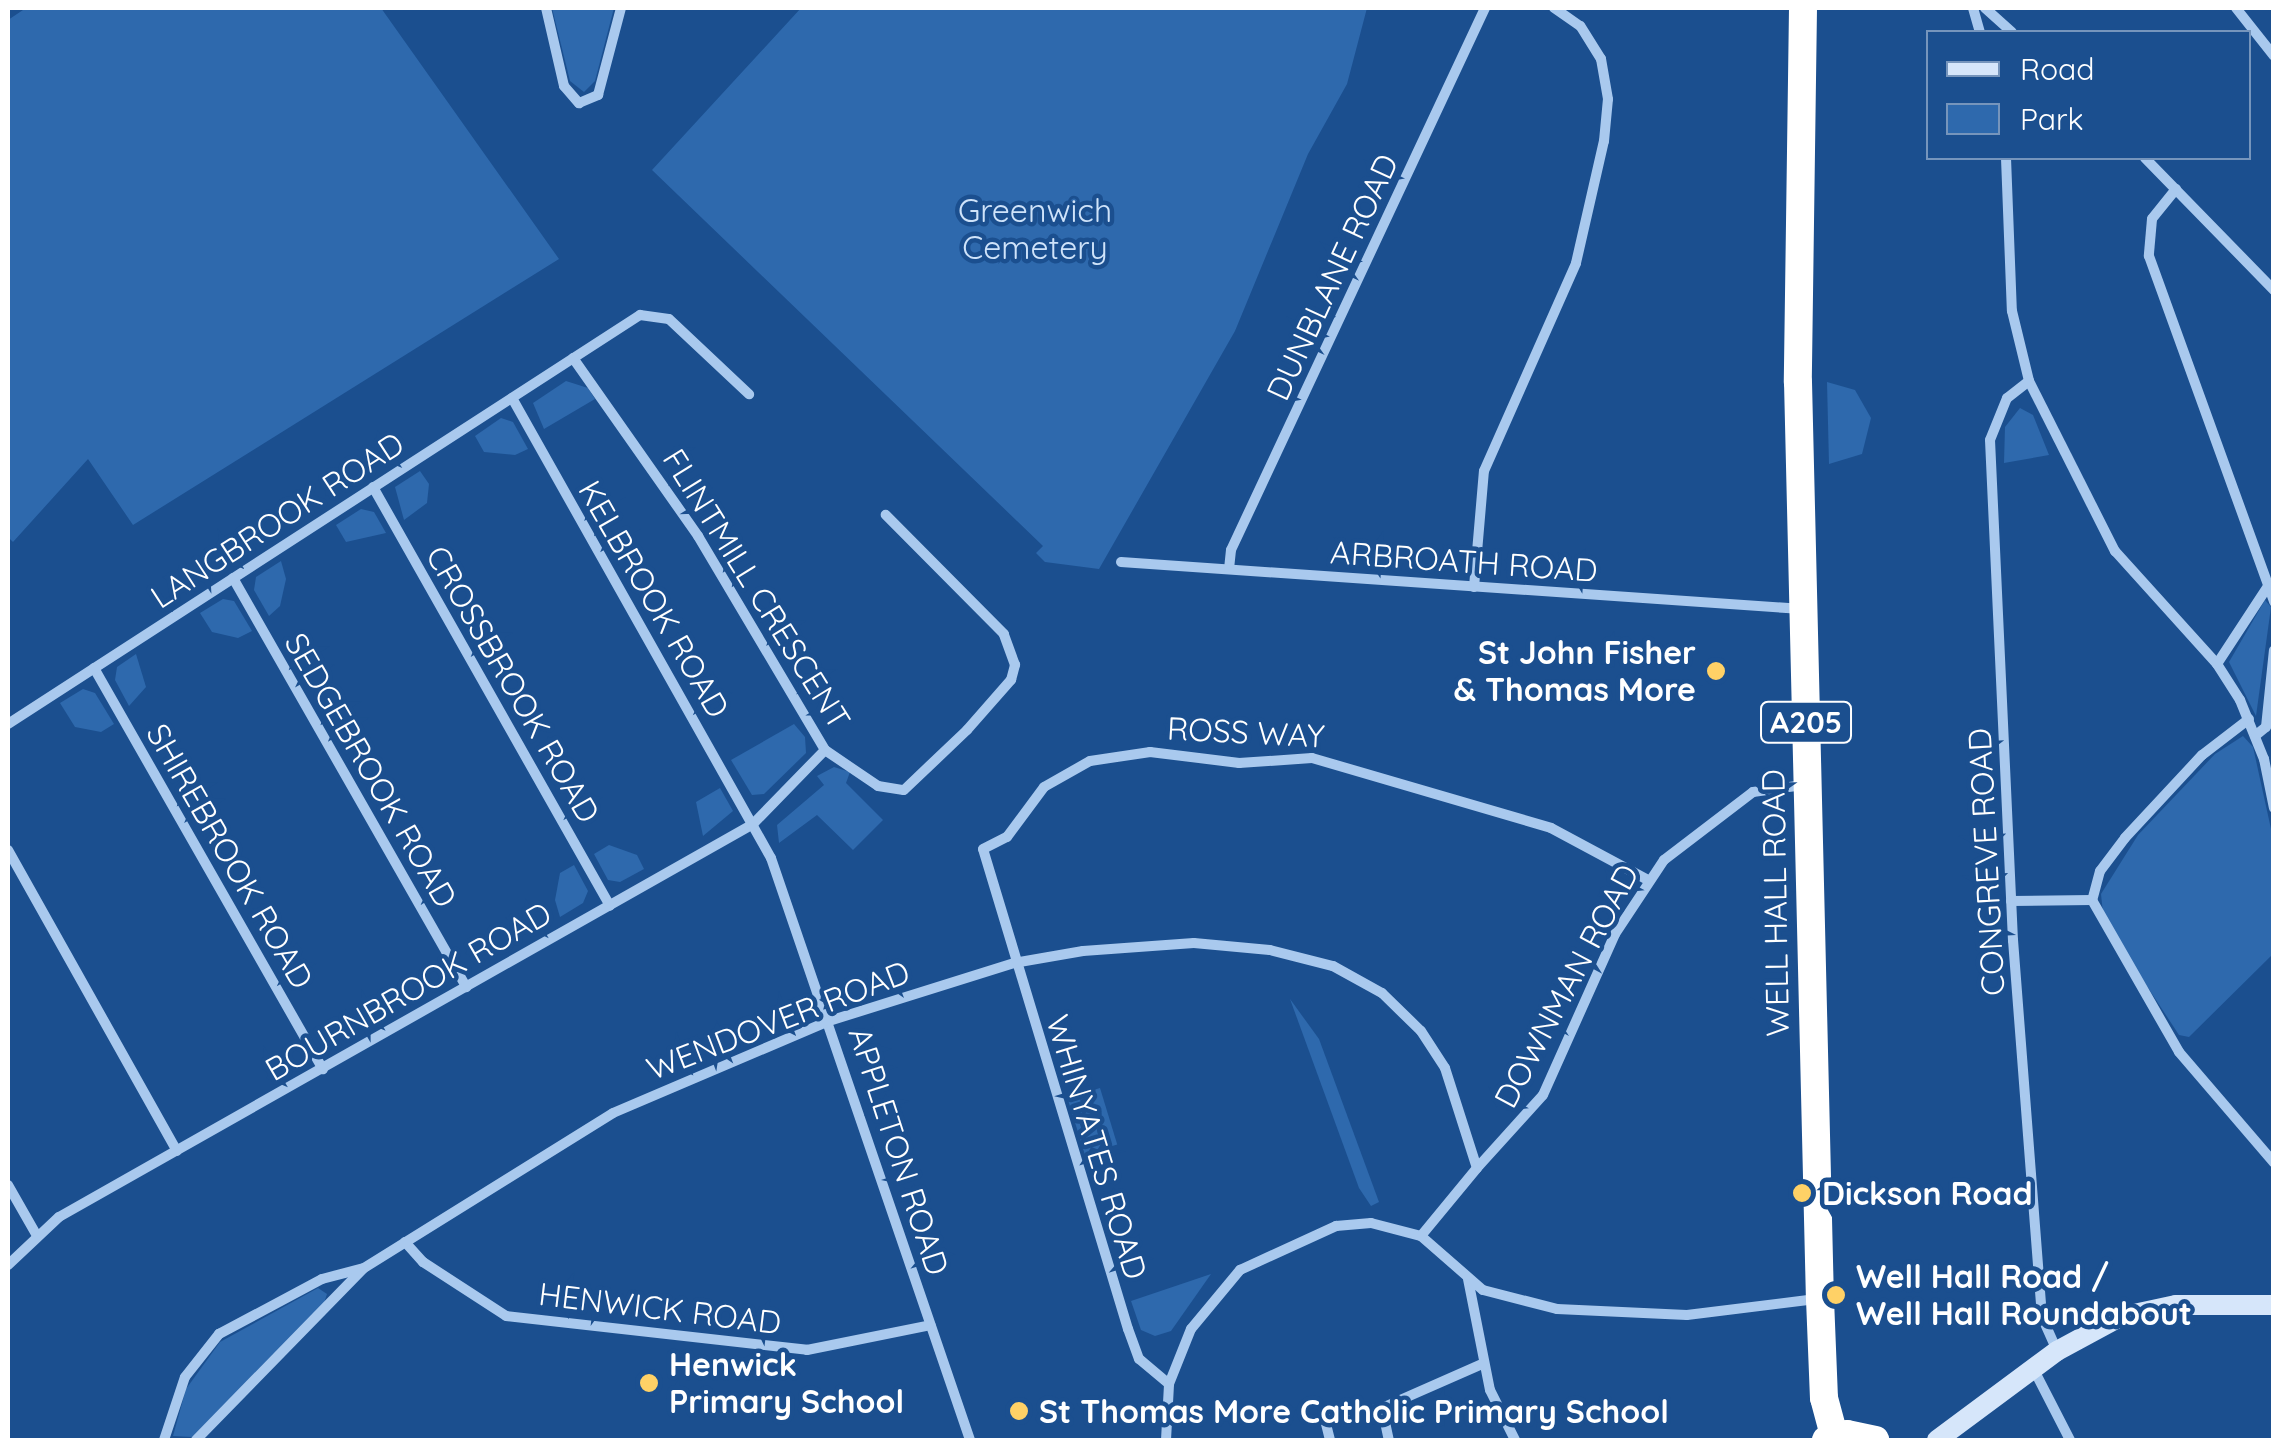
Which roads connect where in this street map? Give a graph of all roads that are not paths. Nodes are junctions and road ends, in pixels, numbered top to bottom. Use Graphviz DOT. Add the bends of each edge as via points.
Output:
graph roads {
  1 [pos="546,8"];
  2 [pos="621,8"];
  3 [pos="1484,8"];
  4 [pos="1554,8"];
  5 [pos="1802,8"];
  6 [pos="1985,8"];
  7 [pos="2236,8"];
  8 [pos="2010,30"];
  9 [pos="2274,56"];
  10 [pos="2006,160"];
  11 [pos="2147,160"];
  12 [pos="2176,189"];
  13 [pos="2274,290"];
  14 [pos="574,358"];
  15 [pos="2030,381"];
  16 [pos="749,394"];
  17 [pos="512,398"];
  18 [pos="373,487"];
  19 [pos="886,515"];
  20 [pos="1121,562"];
  21 [pos="1229,569"];
  22 [pos="233,578"];
  23 [pos="1474,586"];
  24 [pos="2268,586"];
  25 [pos="2274,602"];
  26 [pos="1803,610"];
  27 [pos="2274,650"];
  28 [pos="2217,664"];
  29 [pos="94,668"];
  30 [pos="2249,719"];
  31 [pos="8,724"];
  32 [pos="2256,735"];
  33 [pos="825,750"];
  34 [pos="1807,785"];
  35 [pos="2274,808"];
  36 [pos="753,824"];
  37 [pos="8,850"];
  38 [pos="981,856"];
  39 [pos="1648,880"];
  40 [pos="2092,900"];
  41 [pos="2011,902"];
  42 [pos="610,906"];
  43 [pos="1014,963"];
  44 [pos="466,987"];
  45 [pos="829,1021"];
  46 [pos="323,1069"];
  47 [pos="178,1151"];
  48 [pos="2274,1163"];
  49 [pos="1477,1168"];
  50 [pos="8,1185"];
  51 [pos="36,1234"];
  52 [pos="1420,1236"];
  53 [pos="406,1242"];
  54 [pos="8,1265"];
  55 [pos="364,1268"];
  56 [pos="1468,1279"];
  57 [pos="1820,1299"];
  58 [pos="2274,1305"];
  59 [pos="931,1325"];
  60 [pos="2057,1351"];
  61 [pos="1482,1364"];
  62 [pos="2033,1368"];
  63 [pos="1168,1384"];
  64 [pos="1382,1408"];
  65 [pos="1830,1438"];
  66 [pos="164,1440"];
  67 [pos="198,1440"];
  68 [pos="970,1440"];
  69 [pos="1166,1440"];
  70 [pos="1330,1440"];
  71 [pos="1389,1440"];
  72 [pos="1515,1440"];
  73 [pos="1875,1440"];
  74 [pos="1937,1440"];
  75 [pos="2070,1440"];
  1 -- 2 [label="street" via="564,86 580,103 598,95"];
  3 -- 21 [label="street, DUNBLANE ROAD" via="1231,550"];
  4 -- 23 [label="street" via="1580,26 1601,59 1608,99 1604,140 1576,263 1484,470"];
  5 -- 26 [label="highway, WELL HALL ROAD / A205" via="1797,182"];
  6 -- 8 [label="street"];
  7 -- 9 [label="street"];
  10 -- 15 [label="street" via="2012,311"];
  11 -- 12 [label="street"];
  12 -- 13 [label="street"];
  12 -- 24 [label="street" via="2152,219 2149,256"];
  14 -- 16 [label="street" via="654,312"];
  14 -- 17 [label="street, LANGBROOK ROAD"];
  14 -- 33 [label="street, FLINTMILL CRESCENT" via="698,536 752,638 820,732"];
  15 -- 28 [label="street" via="2115,551"];
  15 -- 41 [label="street, CONGREVE ROAD" via="2007,398 1990,440"];
  17 -- 18 [label="street, LANGBROOK ROAD"];
  17 -- 36 [label="street, KELBROOK ROAD"];
  18 -- 22 [label="street, LANGBROOK ROAD"];
  18 -- 42 [label="street, CROSSBROOK ROAD"];
  19 -- 33 [label="street, FLINTMILL CRESCENT" via="1004,634 1015,664 1010,680 967,730 904,790 878,786"];
  20 -- 21 [label="street, ARBROATH ROAD"];
  21 -- 23 [label="street, ARBROATH ROAD"];
  22 -- 29 [label="street, LANGBROOK ROAD"];
  22 -- 44 [label="street, SEDGEBROOK ROAD"];
  23 -- 26 [label="street, ARBROATH ROAD"];
  24 -- 25 [label="street"];
  24 -- 28 [label="street"];
  26 -- 34 [label="highway, WELL HALL ROAD / A205"];
  27 -- 32 [label="street" via="2266,727"];
  28 -- 30 [label="street"];
  29 -- 31 [label="street, LANGBROOK ROAD"];
  29 -- 46 [label="street, SHIREBROOK ROAD"];
  30 -- 32 [label="street"];
  30 -- 40 [label="street" via="2202,756 2125,838 2100,871"];
  32 -- 35 [label="street"];
  33 -- 36 [label="street, BOURNBROOK ROAD"];
  34 -- 39 [label="street, DOWNMAN ROAD" via="1765,787 1742,798 1681,842"];
  34 -- 57 [label="highway, WELL HALL ROAD / A205"];
  36 -- 42 [label="street, BOURNBROOK ROAD"];
  36 -- 45 [label="street, APPLETON ROAD" via="786,893"];
  37 -- 47 [label="street"];
  38 -- 39 [label="street, ROSS WAY" via="989,843 1013,830 1044,787 1090,760 1150,752 1239,763 1312,758 1551,828"];
  38 -- 43 [label="street, WHINYATES ROAD"];
  39 -- 49 [label="street, DOWNMAN ROAD" via="1615,934 1544,1095"];
  40 -- 41 [label="street"];
  40 -- 48 [label="street" via="2179,1052"];
  41 -- 60 [label="street, CONGREVE ROAD" via="2042,1317"];
  42 -- 44 [label="street, BOURNBROOK ROAD"];
  43 -- 45 [label="street, WENDOVER ROAD"];
  43 -- 49 [label="street, WENDOVER ROAD" via="1114,947 1194,944 1270,950 1333,966 1382,993 1433,1048"];
  43 -- 63 [label="street, WHINYATES ROAD" via="1139,1359"];
  44 -- 46 [label="street, BOURNBROOK ROAD"];
  45 -- 53 [label="street, WENDOVER ROAD" via="613,1113"];
  45 -- 59 [label="street, APPLETON ROAD"];
  46 -- 47 [label="street, BOURNBROOK ROAD"];
  47 -- 51 [label="street, BOURNBROOK ROAD"];
  49 -- 52 [label="street, DOWNMAN ROAD"];
  50 -- 51 [label="street"];
  51 -- 54 [label="street, BOURNBROOK ROAD"];
  52 -- 56 [label="street"];
  52 -- 63 [label="street" via="1371,1223 1336,1226 1274,1249 1214,1296 1179,1352"];
  53 -- 55 [label="street, WENDOVER ROAD"];
  53 -- 59 [label="street, HENWICK ROAD" via="423,1262 506,1316 807,1350"];
  55 -- 66 [label="street, WENDOVER ROAD" via="322,1279 219,1334 185,1377"];
  55 -- 67 [label="street, WENDOVER ROAD"];
  56 -- 57 [label="street" via="1500,1297 1600,1313 1687,1315"];
  56 -- 61 [label="street"];
  57 -- 65 [label="highway, WELL HALL ROAD / A205"];
  58 -- 60 [label="street" via="2149,1309 2090,1329"];
  59 -- 68 [label="street, APPLETON ROAD"];
  60 -- 62 [label="street"];
  61 -- 64 [label="street"];
  61 -- 72 [label="street"];
  62 -- 74 [label="street"];
  62 -- 75 [label="street"];
  63 -- 69 [label="street"];
  64 -- 70 [label="street" via="1326,1420"];
  64 -- 71 [label="street"];
  65 -- 73 [label="highway, A205"];
}
